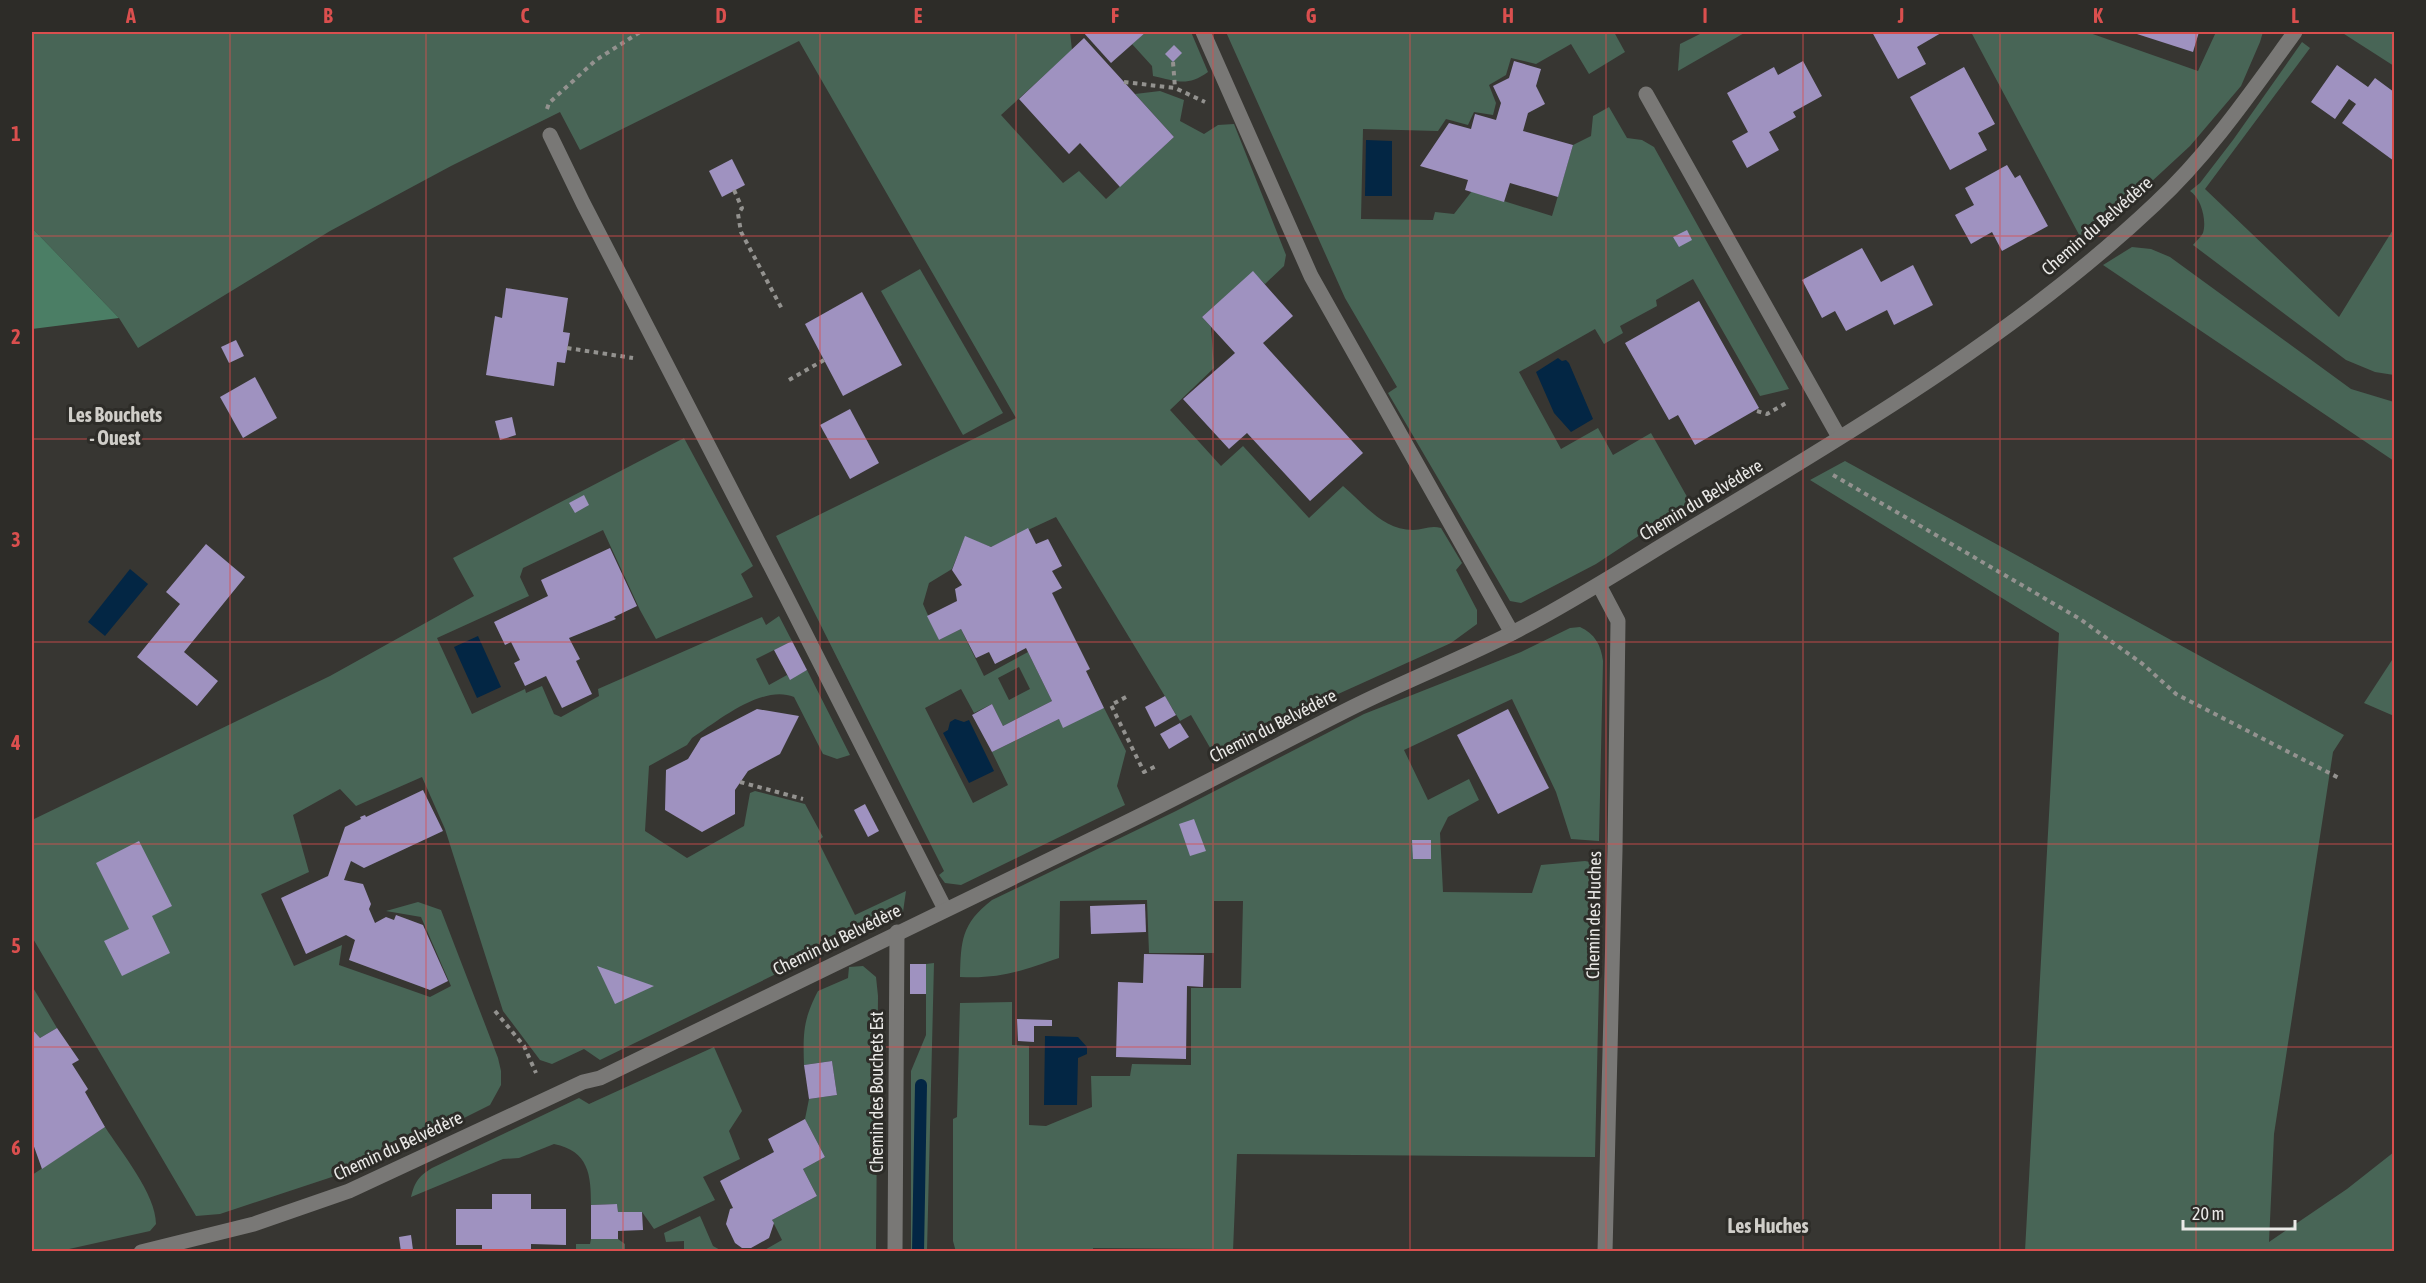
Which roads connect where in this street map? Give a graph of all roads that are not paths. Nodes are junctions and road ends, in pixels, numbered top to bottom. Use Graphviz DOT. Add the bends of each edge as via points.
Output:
graph roads {
  1 [pos="1203,32"];
  2 [pos="2295,32"];
  3 [pos="1646,94"];
  4 [pos="550,135"];
  5 [pos="1839,436"];
  6 [pos="1599,585"];
  7 [pos="1512,633"];
  8 [pos="945,909"];
  9 [pos="897,932"];
  10 [pos="141,1251"];
  11 [pos="896,1251"];
  12 [pos="1605,1251"];
  1 -- 7 [label="street" via="1311,276"];
  2 -- 5 [label="street, Chemin du Belvédère" via="2199,157 2118,237 2039,302 1963,357"];
  3 -- 5 [label="street"];
  4 -- 8 [label="street"];
  5 -- 6 [label="street, Chemin du Belvédère"];
  6 -- 7 [label="street, Chemin du Belvédère"];
  6 -- 12 [label="street, Chemin des Huches" via="1618,621"];
  7 -- 8 [label="street, Chemin du Belvédère" via="1358,704"];
  8 -- 9 [label="street, Chemin du Belvédère"];
  9 -- 10 [label="street, Chemin du Belvédère" via="600,1078 583,1082 349,1191 254,1224"];
  9 -- 11 [label="street, Chemin des Bouchets Est"];
}
